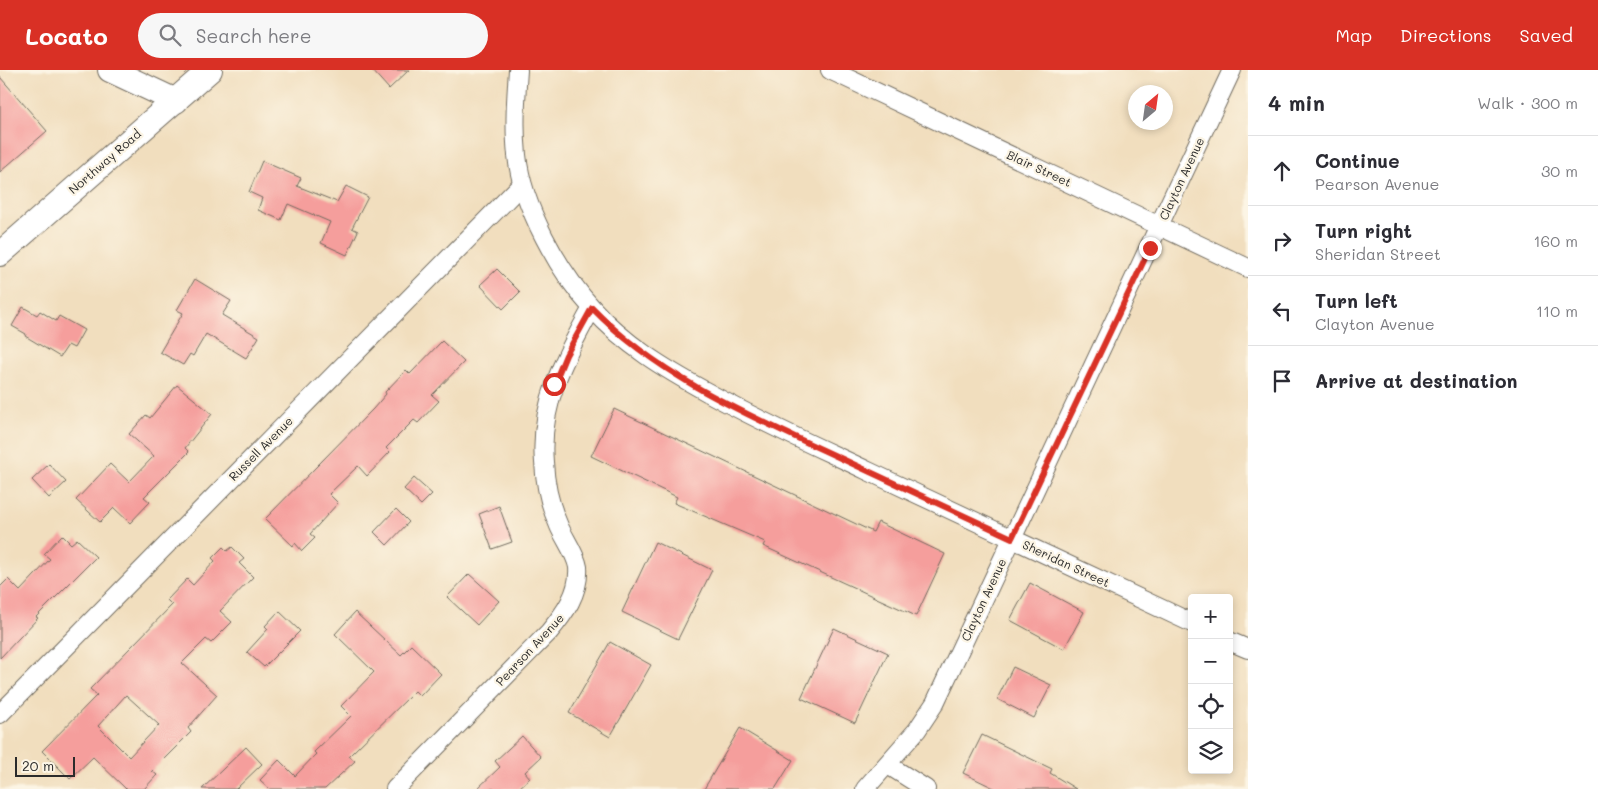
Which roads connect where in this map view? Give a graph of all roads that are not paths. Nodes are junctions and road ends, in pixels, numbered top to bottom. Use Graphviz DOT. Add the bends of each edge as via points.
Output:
graph roads {
  1 [pos="110,70"];
  2 [pos="210,70"];
  3 [pos="518,70"];
  4 [pos="830,70"];
  5 [pos="1232,70"];
  6 [pos="176,101"];
  7 [pos="522,184"];
  8 [pos="1160,226"];
  9 [pos="0,254"];
  10 [pos="1248,268"];
  11 [pos="592,308"];
  12 [pos="1012,538"];
  13 [pos="1188,621"];
  14 [pos="1233,642"];
  15 [pos="1248,649"];
  16 [pos="0,714"];
  17 [pos="888,765"];
  18 [pos="394,789"];
  19 [pos="865,789"];
  20 [pos="926,789"];
  1 -- 6 [label="street"];
  2 -- 6 [label="street, Northway Road"];
  3 -- 7 [label="street, Sheridan Street" via="517,155"];
  4 -- 8 [label="street, Blair Street"];
  5 -- 8 [label="street, Clayton Avenue"];
  6 -- 9 [label="street, Northway Road"];
  7 -- 11 [label="street, Sheridan Street" via="554,253"];
  7 -- 16 [label="street, Russell Avenue"];
  8 -- 10 [label="street, Blair Street"];
  8 -- 12 [label="street, Clayton Avenue"];
  11 -- 12 [label="street, Sheridan Street" via="608,325 661,367 736,408"];
  11 -- 18 [label="street, Pearson Avenue" via="554,384 544,434 549,496 578,565 573,597 566,612 549,632"];
  12 -- 13 [label="street, Sheridan Street"];
  12 -- 17 [label="street, Clayton Avenue" via="935,703"];
  14 -- 15 [label="street"];
  17 -- 19 [label="street, Clayton Avenue"];
  17 -- 20 [label="street"];
}
